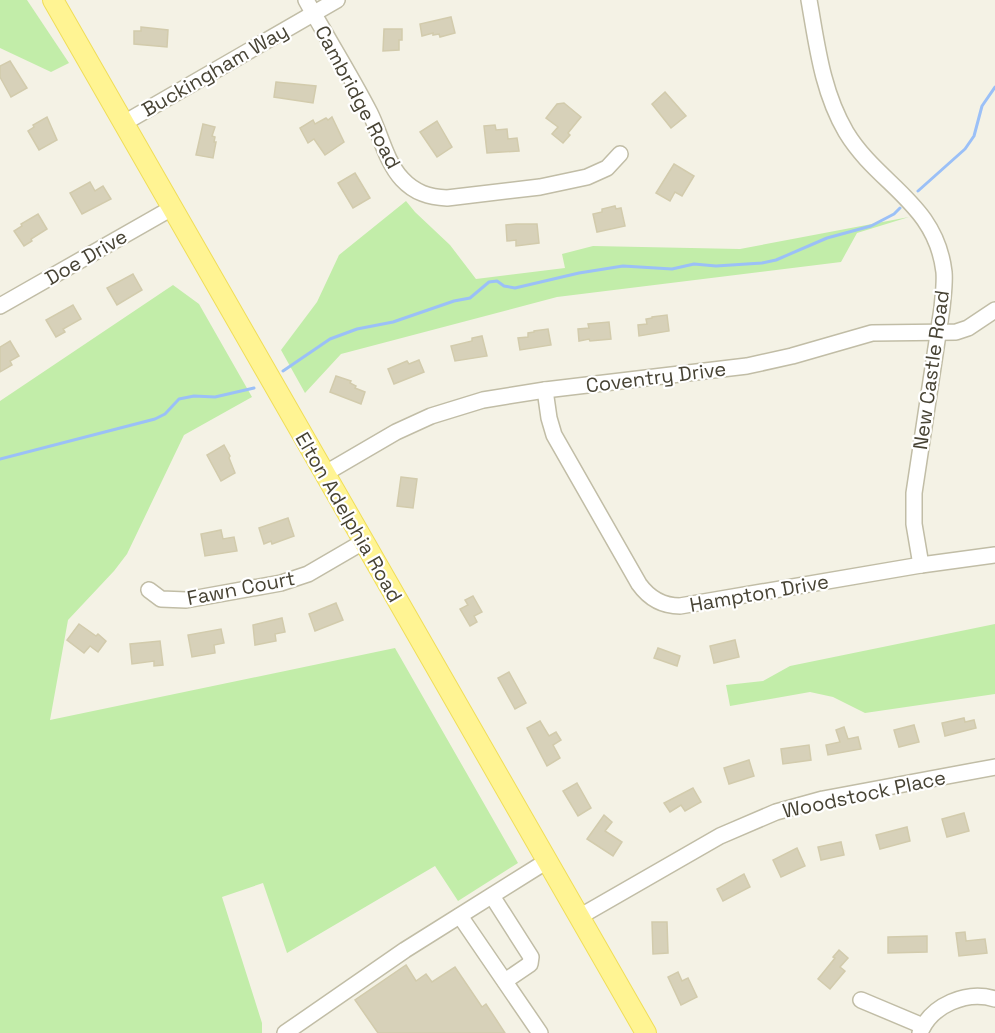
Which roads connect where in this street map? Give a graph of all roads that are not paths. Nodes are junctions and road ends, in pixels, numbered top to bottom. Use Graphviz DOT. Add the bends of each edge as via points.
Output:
graph roads {
  1 [pos="53,0"];
  2 [pos="338,0"];
  3 [pos="809,0"];
  4 [pos="309,7"];
  5 [pos="124,123"];
  6 [pos="620,154"];
  7 [pos="172,208"];
  8 [pos="0,306"];
  9 [pos="995,310"];
  10 [pos="937,334"];
  11 [pos="545,390"];
  12 [pos="324,474"];
  13 [pos="363,542"];
  14 [pos="995,555"];
  15 [pos="921,565"];
  16 [pos="149,590"];
  17 [pos="995,767"];
  18 [pos="547,861"];
  19 [pos="492,896"];
  20 [pos="460,916"];
  21 [pos="579,917"];
  22 [pos="504,981"];
  23 [pos="995,999"];
  24 [pos="861,1000"];
  25 [pos="922,1030"];
  26 [pos="285,1033"];
  27 [pos="540,1033"];
  28 [pos="646,1033"];
  1 -- 5 [label="main road, Elton Adelphia Road"];
  2 -- 4 [label="street, Buckingham Way"];
  3 -- 10 [label="street, New Castle Road" via="823,75 847,134 922,214 937,241 944,281"];
  4 -- 5 [label="street, Buckingham Way"];
  4 -- 6 [label="street, Cambridge Road" via="370,113 396,171 420,193 447,198 540,187 595,175"];
  5 -- 7 [label="main road, Elton Adelphia Road"];
  7 -- 8 [label="street, Doe Drive"];
  7 -- 12 [label="main road, Elton Adelphia Road"];
  9 -- 10 [label="street, Coventry Drive" via="968,328"];
  10 -- 11 [label="street, Coventry Drive" via="872,333 747,366"];
  10 -- 15 [label="street, New Castle Road" via="914,493"];
  11 -- 12 [label="street, Coventry Drive" via="483,400 431,416"];
  11 -- 15 [label="street, Hampton Drive" via="554,435 639,584 660,603 680,606"];
  12 -- 13 [label="main road, Elton Adelphia Road"];
  13 -- 16 [label="street, Fawn Court" via="308,574 281,583 186,600 161,599"];
  13 -- 18 [label="main road, Elton Adelphia Road"];
  14 -- 15 [label="street, Hampton Drive"];
  17 -- 21 [label="street, Woodstock Place" via="823,799 776,812 720,836"];
  18 -- 19 [label="street"];
  18 -- 21 [label="main road, Elton Adelphia Road"];
  19 -- 20 [label="street"];
  19 -- 22 [label="street" via="531,957 530,964"];
  20 -- 22 [label="street"];
  20 -- 26 [label="street"];
  21 -- 28 [label="main road, Elton Adelphia Road"];
  22 -- 27 [label="street"];
  23 -- 25 [label="street" via="958,999 942,1007"];
  24 -- 25 [label="street"];
}
